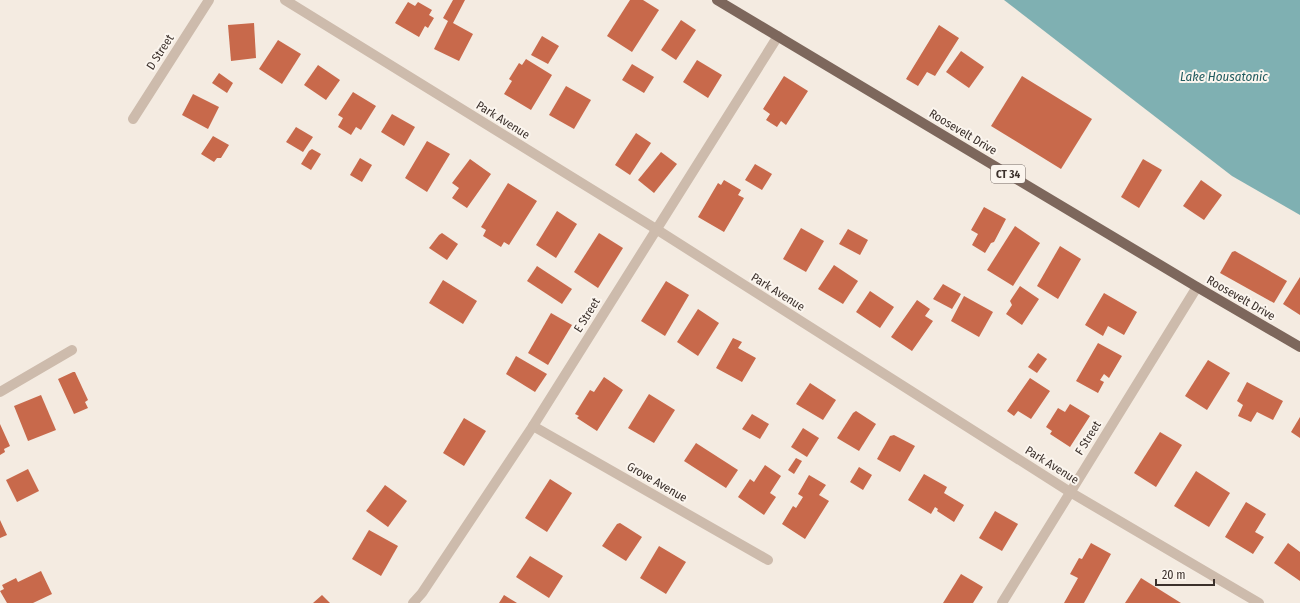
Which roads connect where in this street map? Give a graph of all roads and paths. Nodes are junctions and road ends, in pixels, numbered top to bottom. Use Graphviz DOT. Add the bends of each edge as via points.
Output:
graph roads {
  1 [pos="209,0"];
  2 [pos="285,0"];
  3 [pos="717,0"];
  4 [pos="778,36"];
  5 [pos="133,119"];
  6 [pos="656,229"];
  7 [pos="1197,287"];
  8 [pos="1300,347"];
  9 [pos="72,350"];
  10 [pos="0,392"];
  11 [pos="533,426"];
  12 [pos="1070,492"];
  13 [pos="768,560"];
  14 [pos="413,603"];
  15 [pos="1002,603"];
  16 [pos="1259,603"];
  1 -- 5 [label="street, D Street"];
  2 -- 6 [label="street, Park Avenue"];
  3 -- 4 [label="main road, Roosevelt Drive / CT 34"];
  4 -- 6 [label="street, E Street"];
  4 -- 7 [label="main road, Roosevelt Drive / CT 34"];
  6 -- 11 [label="street, E Street"];
  6 -- 12 [label="street, Park Avenue"];
  7 -- 8 [label="main road, Roosevelt Drive / CT 34"];
  7 -- 12 [label="street, F Street"];
  9 -- 10 [label="street"];
  11 -- 13 [label="street, Grove Avenue"];
  11 -- 14 [label="street, E Street" via="422,594"];
  12 -- 15 [label="street, F Street"];
  12 -- 16 [label="street, Park Avenue"];
}
